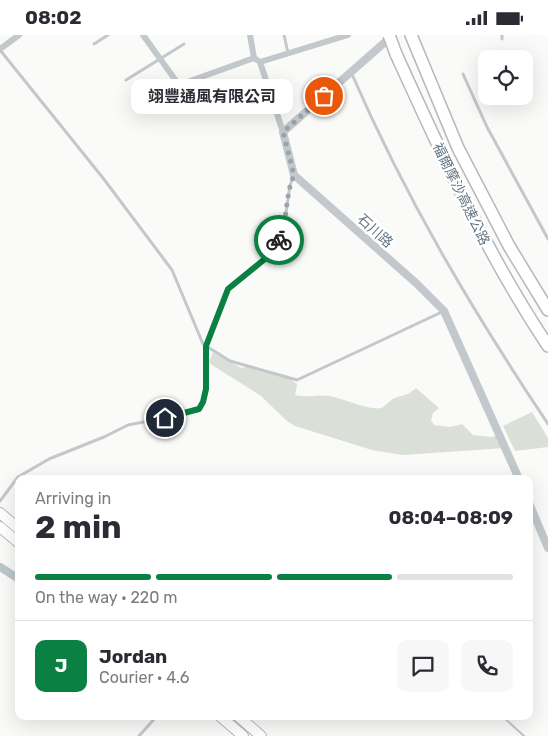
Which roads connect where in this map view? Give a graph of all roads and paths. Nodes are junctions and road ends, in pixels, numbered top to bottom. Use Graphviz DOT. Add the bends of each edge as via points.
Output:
graph roads {
  1 [pos="19,35"];
  2 [pos="108,35"];
  3 [pos="143,35"];
  4 [pos="250,35"];
  5 [pos="284,35"];
  6 [pos="348,35"];
  7 [pos="391,35"];
  8 [pos="411,35"];
  9 [pos="327,38"];
  10 [pos="94,44"];
  11 [pos="184,44"];
  12 [pos="0,49"];
  13 [pos="288,54"];
  14 [pos="159,60"];
  15 [pos="257,60"];
  16 [pos="351,71"];
  17 [pos="463,74"];
  18 [pos="126,80"];
  19 [pos="283,132"];
  20 [pos="294,175"];
  21 [pos="548,239"];
  22 [pos="548,310"];
  23 [pos="444,311"];
  24 [pos="206,346"];
  25 [pos="548,346"];
  26 [pos="548,424"];
  27 [pos="21,475"];
  28 [pos="516,475"];
  29 [pos="15,481"];
  30 [pos="0,501"];
  31 [pos="533,512"];
  32 [pos="0,513"];
  33 [pos="15,526"];
  34 [pos="0,527"];
  35 [pos="15,540"];
  36 [pos="548,548"];
  37 [pos="153,720"];
  38 [pos="225,720"];
  39 [pos="243,720"];
  40 [pos="139,736"];
  41 [pos="244,736"];
  42 [pos="261,736"];
  1 -- 12 [label="street"];
  2 -- 10 [label="lane"];
  3 -- 14 [label="street"];
  4 -- 15 [label="street"];
  5 -- 13 [label="lane"];
  6 -- 9 [label="street"];
  7 -- 16 [label="street"];
  7 -- 25 [label="highway, 福爾摩沙高速公路, bridge" via="396,54 443,159 487,247"];
  8 -- 22 [label="highway, 福爾摩沙高速公路" via="462,156 509,246"];
  9 -- 13 [label="street"];
  11 -- 14 [label="lane"];
  12 -- 24 [label="lane" via="172,270"];
  13 -- 15 [label="street"];
  14 -- 15 [label="street" via="179,85"];
  14 -- 18 [label="lane"];
  15 -- 19 [label="street"];
  16 -- 19 [label="street"];
  16 -- 26 [label="lane" via="382,143 418,213 486,331"];
  17 -- 21 [label="lane" via="496,145"];
  19 -- 20 [label="street"];
  20 -- 23 [label="street, 石川路"];
  20 -- 24 [label="lane" via="278,243 266,258 228,289"];
  23 -- 24 [label="lane" via="297,380 230,361"];
  23 -- 28 [label="street, 石川路"];
  24 -- 27 [label="lane" via="206,389 199,409 128,425 49,459"];
  29 -- 30 [label="lane"];
  31 -- 36 [label="street"];
  32 -- 33 [label="main road"];
  34 -- 35 [label="main road"];
  37 -- 40 [label="lane"];
  38 -- 41 [label="main road"];
  39 -- 42 [label="main road"];
}
